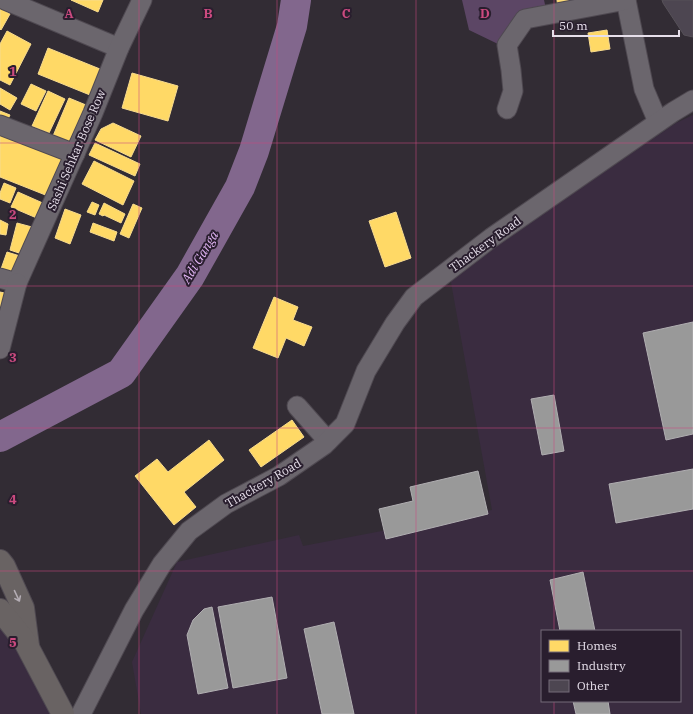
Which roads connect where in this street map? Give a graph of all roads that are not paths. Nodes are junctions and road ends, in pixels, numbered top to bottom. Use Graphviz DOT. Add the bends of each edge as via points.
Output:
graph roads {
  1 [pos="5,0"];
  2 [pos="142,0"];
  3 [pos="626,0"];
  4 [pos="552,7"];
  5 [pos="119,48"];
  6 [pos="693,100"];
  7 [pos="507,109"];
  8 [pos="658,122"];
  9 [pos="0,125"];
  10 [pos="75,154"];
  11 [pos="8,281"];
  12 [pos="0,348"];
  13 [pos="297,406"];
  14 [pos="328,441"];
  15 [pos="0,561"];
  16 [pos="0,610"];
  17 [pos="28,648"];
  18 [pos="63,714"];
  19 [pos="81,714"];
  1 -- 5 [label="street"];
  2 -- 5 [label="street, Sashi Sehkar Bose Row"];
  3 -- 4 [label="street"];
  3 -- 8 [label="street" via="644,89"];
  4 -- 7 [label="street" via="525,19 507,45 513,91"];
  5 -- 10 [label="street, Sashi Sehkar Bose Row"];
  6 -- 8 [label="street, Thackery Road"];
  8 -- 14 [label="street, Thackery Road" via="491,238 414,297 366,371 345,424"];
  9 -- 10 [label="street"];
  10 -- 11 [label="street, Sashi Sehkar Bose Row"];
  11 -- 12 [label="street, Sashi Sehkar Bose Row"];
  13 -- 14 [label="street"];
  14 -- 19 [label="street, Thackery Road" via="279,476 226,504 189,531 162,564 134,610"];
  15 -- 17 [label="main road, one-way" via="23,608"];
  16 -- 17 [label="main road"];
  17 -- 18 [label="main road"];
}
